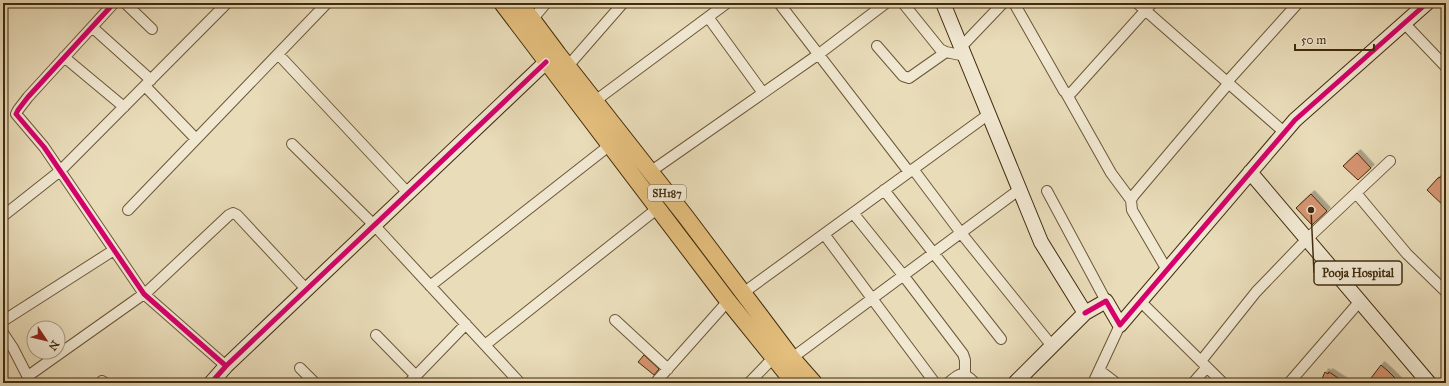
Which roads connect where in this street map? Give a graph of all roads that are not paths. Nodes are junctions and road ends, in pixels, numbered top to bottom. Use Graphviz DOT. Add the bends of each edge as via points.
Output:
graph roads {
  1 [pos="114,3"];
  2 [pos="125,3"];
  3 [pos="227,3"];
  4 [pos="327,3"];
  5 [pos="502,3"];
  6 [pos="520,3"];
  7 [pos="546,3"];
  8 [pos="623,3"];
  9 [pos="727,3"];
  10 [pos="779,3"];
  11 [pos="886,3"];
  12 [pos="903,3"];
  13 [pos="944,3"];
  14 [pos="1003,3"];
  15 [pos="1014,3"];
  16 [pos="1137,3"];
  17 [pos="1298,3"];
  18 [pos="1427,3"];
  19 [pos="1149,7"];
  20 [pos="708,17"];
  21 [pos="532,20"];
  22 [pos="1404,23"];
  23 [pos="92,27"];
  24 [pos="152,29"];
  25 [pos="877,46"];
  26 [pos="963,51"];
  27 [pos="946,52"];
  28 [pos="278,54"];
  29 [pos="818,54"];
  30 [pos="64,57"];
  31 [pos="546,62"];
  32 [pos="568,66"];
  33 [pos="1446,67"];
  34 [pos="148,83"];
  35 [pos="1228,83"];
  36 [pos="763,93"];
  37 [pos="1066,93"];
  38 [pos="594,101"];
  39 [pos="124,107"];
  40 [pos="989,114"];
  41 [pos="1284,132"];
  42 [pos="196,139"];
  43 [pos="292,144"];
  44 [pos="610,145"];
  45 [pos="1390,161"];
  46 [pos="63,168"];
  47 [pos="911,170"];
  48 [pos="650,172"];
  49 [pos="1250,172"];
  50 [pos="1020,189"];
  51 [pos="884,190"];
  52 [pos="1047,191"];
  53 [pos="408,193"];
  54 [pos="1356,193"];
  55 [pos="1131,200"];
  56 [pos="658,208"];
  57 [pos="128,210"];
  58 [pos="853,213"];
  59 [pos="3,216"];
  60 [pos="374,225"];
  61 [pos="961,233"];
  62 [pos="824,234"];
  63 [pos="1307,239"];
  64 [pos="114,250"];
  65 [pos="934,253"];
  66 [pos="1167,270"];
  67 [pos="904,276"];
  68 [pos="430,286"];
  69 [pos="306,289"];
  70 [pos="1446,292"];
  71 [pos="146,293"];
  72 [pos="743,293"];
  73 [pos="873,298"];
  74 [pos="728,301"];
  75 [pos="1106,301"];
  76 [pos="1140,301"];
  77 [pos="1360,301"];
  78 [pos="1085,313"];
  79 [pos="615,320"];
  80 [pos="3,321"];
  81 [pos="466,324"];
  82 [pos="1120,325"];
  83 [pos="3,333"];
  84 [pos="376,335"];
  85 [pos="1001,340"];
  86 [pos="485,345"];
  87 [pos="1052,346"];
  88 [pos="773,358"];
  89 [pos="792,358"];
  90 [pos="1204,364"];
  91 [pos="300,368"];
  92 [pos="668,368"];
  93 [pos="1099,370"];
  94 [pos="965,374"];
  95 [pos="218,375"];
  96 [pos="412,379"];
  97 [pos="28,380"];
  98 [pos="516,381"];
  99 [pos="315,383"];
  100 [pos="655,383"];
  101 [pos="749,383"];
  102 [pos="794,383"];
  103 [pos="814,383"];
  104 [pos="935,383"];
  105 [pos="948,383"];
  106 [pos="975,383"];
  107 [pos="1015,383"];
  108 [pos="1093,383"];
  109 [pos="1116,383"];
  110 [pos="1193,383"];
  111 [pos="1223,383"];
  112 [pos="1289,383"];
  113 [pos="1429,383"];
  1 -- 23 [label="street"];
  2 -- 24 [label="street"];
  3 -- 34 [label="street"];
  4 -- 28 [label="street"];
  5 -- 31 [label="main road, SH187"];
  6 -- 21 [label="main road, SH187"];
  7 -- 21 [label="street"];
  8 -- 32 [label="street"];
  9 -- 20 [label="street"];
  10 -- 29 [label="street"];
  11 -- 29 [label="street"];
  12 -- 27 [label="street" via="938,47"];
  13 -- 26 [label="street"];
  14 -- 26 [label="street"];
  15 -- 37 [label="street"];
  16 -- 19 [label="street"];
  17 -- 35 [label="street"];
  18 -- 22 [label="street"];
  19 -- 35 [label="street"];
  19 -- 37 [label="street" via="1072,92"];
  20 -- 36 [label="street"];
  20 -- 38 [label="street"];
  21 -- 32 [label="main road, SH187"];
  22 -- 33 [label="street"];
  22 -- 41 [label="street"];
  23 -- 30 [label="street"];
  23 -- 34 [label="street"];
  25 -- 27 [label="street" via="903,76 909,78"];
  26 -- 27 [label="street"];
  26 -- 40 [label="street"];
  28 -- 42 [label="street"];
  28 -- 53 [label="street"];
  29 -- 36 [label="street"];
  29 -- 47 [label="street"];
  30 -- 39 [label="street"];
  30 -- 46 [label="street" via="28,97 18,110 17,116"];
  31 -- 44 [label="main road, SH187"];
  31 -- 53 [label="street"];
  32 -- 38 [label="main road, SH187"];
  34 -- 39 [label="street"];
  34 -- 42 [label="street"];
  35 -- 41 [label="street"];
  35 -- 55 [label="street"];
  36 -- 48 [label="street"];
  37 -- 55 [label="street" via="1112,173"];
  38 -- 48 [label="main road, SH187"];
  39 -- 46 [label="street"];
  40 -- 47 [label="street"];
  40 -- 50 [label="street"];
  41 -- 49 [label="street"];
  42 -- 57 [label="street"];
  43 -- 60 [label="street"];
  44 -- 56 [label="main road, SH187"];
  44 -- 68 [label="street"];
  45 -- 54 [label="street"];
  46 -- 59 [label="street"];
  46 -- 64 [label="street"];
  47 -- 51 [label="street"];
  47 -- 61 [label="street"];
  48 -- 72 [label="main road, SH187"];
  49 -- 63 [label="street"];
  49 -- 66 [label="street"];
  50 -- 61 [label="street"];
  50 -- 78 [label="street" via="1041,242"];
  51 -- 58 [label="street"];
  51 -- 65 [label="street"];
  52 -- 75 [label="street"];
  53 -- 60 [label="street"];
  54 -- 63 [label="street"];
  54 -- 70 [label="street" via="1404,252"];
  55 -- 66 [label="street" via="1132,210"];
  56 -- 74 [label="main road, SH187"];
  56 -- 86 [label="street"];
  58 -- 62 [label="street"];
  58 -- 67 [label="street"];
  60 -- 68 [label="street"];
  60 -- 69 [label="street"];
  61 -- 65 [label="street"];
  61 -- 87 [label="street"];
  62 -- 72 [label="street"];
  62 -- 73 [label="street"];
  63 -- 77 [label="street"];
  63 -- 90 [label="street" via="1256,292"];
  64 -- 71 [label="street"];
  64 -- 80 [label="street"];
  65 -- 67 [label="street"];
  65 -- 85 [label="street"];
  66 -- 76 [label="street"];
  67 -- 73 [label="street"];
  67 -- 94 [label="street" via="963,354"];
  68 -- 81 [label="street"];
  69 -- 71 [label="street" via="233,213"];
  69 -- 95 [label="street"];
  71 -- 95 [label="street"];
  71 -- 97 [label="street"];
  72 -- 89 [label="main road, SH187"];
  73 -- 89 [label="street"];
  73 -- 104 [label="street"];
  74 -- 88 [label="main road, SH187"];
  74 -- 92 [label="street"];
  75 -- 78 [label="street"];
  75 -- 82 [label="street"];
  76 -- 82 [label="street"];
  76 -- 90 [label="street"];
  77 -- 112 [label="street"];
  77 -- 113 [label="street"];
  78 -- 87 [label="street"];
  79 -- 92 [label="street"];
  81 -- 86 [label="street"];
  81 -- 96 [label="street"];
  82 -- 93 [label="street"];
  83 -- 97 [label="street"];
  84 -- 96 [label="street"];
  86 -- 98 [label="street"];
  87 -- 107 [label="street"];
  88 -- 101 [label="street"];
  88 -- 102 [label="main road, SH187"];
  89 -- 103 [label="main road, SH187"];
  90 -- 110 [label="street"];
  90 -- 111 [label="street"];
  91 -- 99 [label="street"];
  92 -- 100 [label="street"];
  93 -- 108 [label="street"];
  93 -- 109 [label="street"];
  94 -- 105 [label="street" via="960,374"];
  94 -- 106 [label="street"];
}
